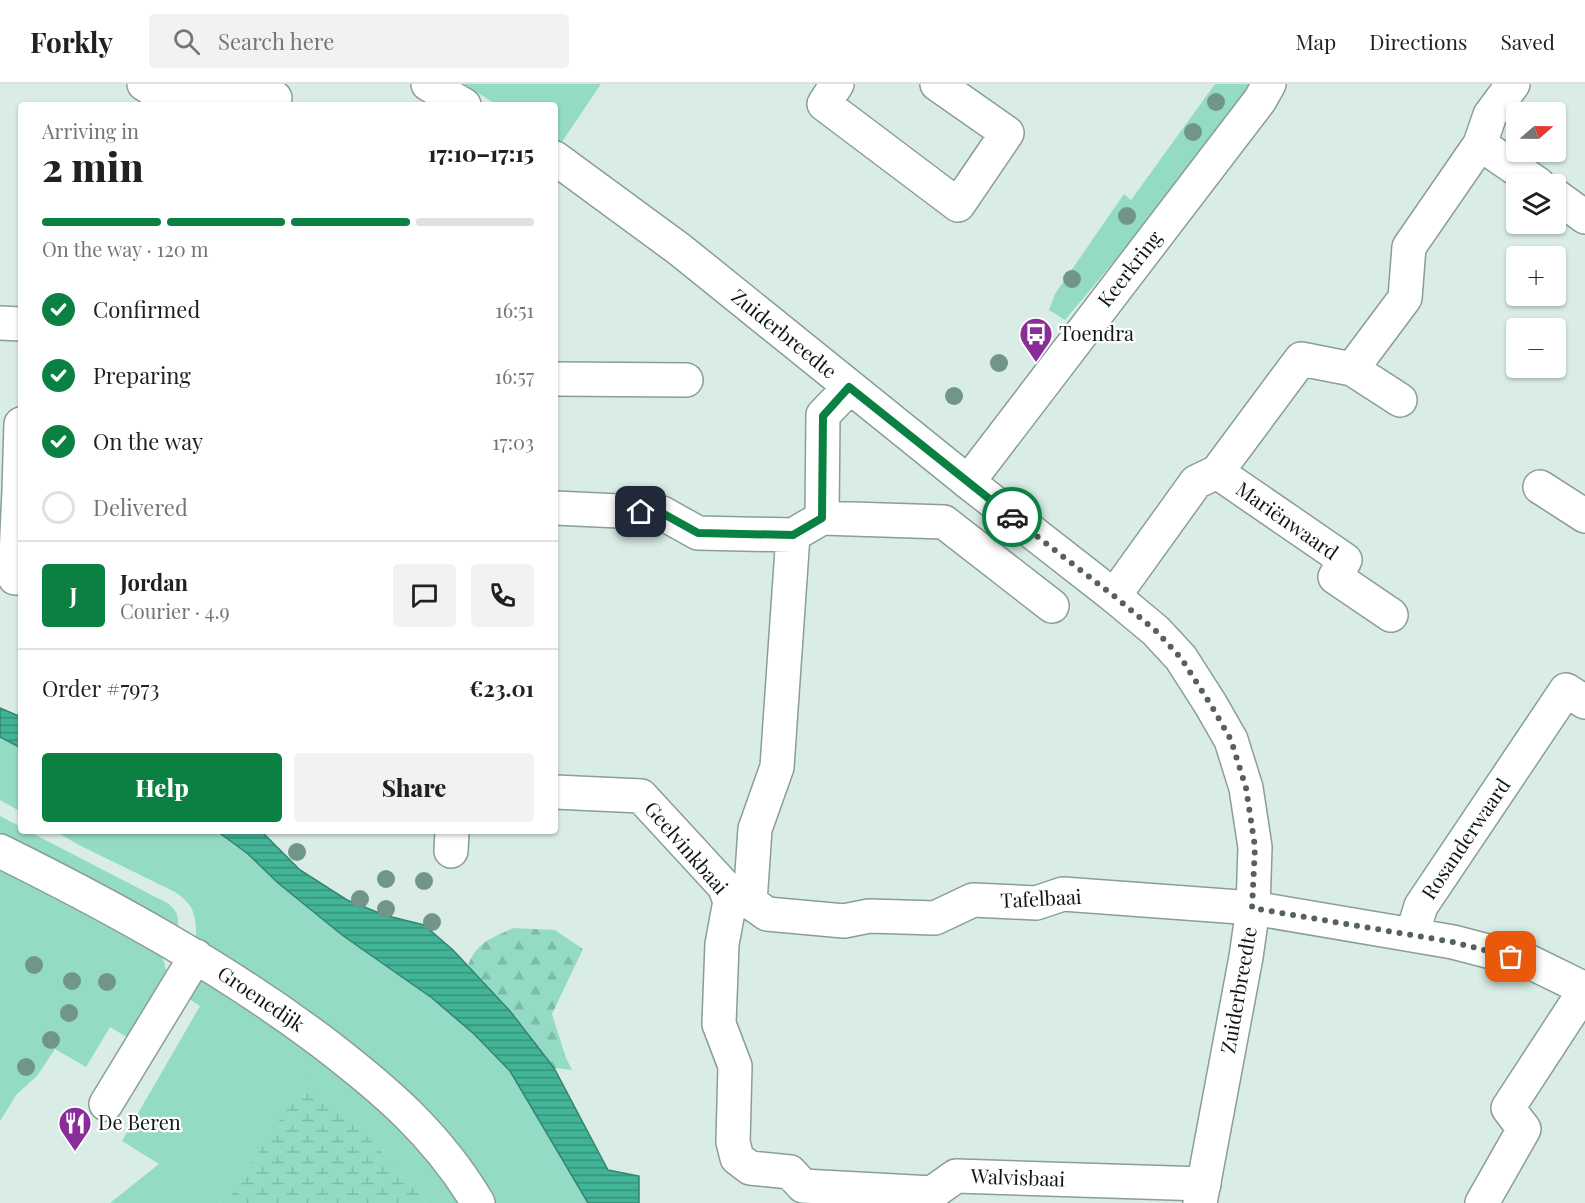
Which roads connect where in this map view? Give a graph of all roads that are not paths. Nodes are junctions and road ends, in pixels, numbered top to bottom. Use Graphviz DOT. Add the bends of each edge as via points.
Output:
graph roads {
  1 [pos="144,84"];
  2 [pos="428,84"];
  3 [pos="837,84"];
  4 [pos="937,84"];
  5 [pos="1269,84"];
  6 [pos="1513,84"];
  7 [pos="278,96"];
  8 [pos="459,102"];
  9 [pos="1480,144"];
  10 [pos="558,160"];
  11 [pos="1524,174"];
  12 [pos="1566,203"];
  13 [pos="1585,216"];
  14 [pos="0,323"];
  15 [pos="18,324"];
  16 [pos="1352,369"];
  17 [pos="558,379"];
  18 [pos="686,381"];
  19 [pos="849,387"];
  20 [pos="1400,400"];
  21 [pos="1217,472"];
  22 [pos="968,482"];
  23 [pos="1540,487"];
  24 [pos="558,508"];
  25 [pos="1585,516"];
  26 [pos="822,518"];
  27 [pos="18,525"];
  28 [pos="793,535"];
  29 [pos="18,578"];
  30 [pos="1114,596"];
  31 [pos="1052,606"];
  32 [pos="1391,615"];
  33 [pos="1585,702"];
  34 [pos="558,792"];
  35 [pos="0,851"];
  36 [pos="740,902"];
  37 [pos="1252,908"];
  38 [pos="1412,935"];
  39 [pos="196,956"];
  40 [pos="1585,990"];
  41 [pos="106,1104"];
  42 [pos="1202,1193"];
  43 [pos="802,1195"];
  44 [pos="478,1203"];
  45 [pos="1482,1203"];
  1 -- 7 [label="street" via="161,95"];
  2 -- 8 [label="street"];
  3 -- 4 [label="street" via="824,104 958,205 1007,133"];
  5 -- 22 [label="street, Keerkring"];
  6 -- 9 [label="street" via="1491,115"];
  9 -- 11 [label="street"];
  9 -- 16 [label="street" via="1408,247 1405,298"];
  10 -- 19 [label="street, Zuiderbreedte" via="679,249"];
  12 -- 13 [label="street"];
  14 -- 15 [label="street"];
  16 -- 20 [label="street, Mariënwaard"];
  16 -- 21 [label="street, Mariënwaard" via="1301,359"];
  17 -- 18 [label="street"];
  19 -- 22 [label="street, Zuiderbreedte"];
  19 -- 26 [label="street" via="823,416"];
  21 -- 30 [label="street, Mariënwaard" via="1196,482"];
  21 -- 32 [label="street, Mariënwaard" via="1345,560 1335,576"];
  22 -- 30 [label="street, Zuiderbreedte"];
  23 -- 25 [label="street"];
  24 -- 28 [label="street" via="662,513 698,533"];
  26 -- 28 [label="street"];
  26 -- 31 [label="street" via="944,522"];
  27 -- 29 [label="street"];
  28 -- 36 [label="street, Geelvinkbaai" via="777,767 755,829"];
  30 -- 37 [label="street, Zuiderbreedte" via="1181,658 1231,740 1246,788 1255,847"];
  33 -- 38 [label="street, Rosanderwaard" via="1566,690 1421,906"];
  34 -- 36 [label="street, Geelvinkbaai" via="641,796"];
  35 -- 39 [label="street, Groenedijk"];
  36 -- 37 [label="street, Tafelbaai" via="767,915 844,921 869,916 935,918 972,900 1036,903 1063,894"];
  36 -- 43 [label="street, Geelvinkbaai" via="722,944 719,1024 735,1066 736,1158 750,1168 790,1172"];
  37 -- 38 [label="street"];
  37 -- 42 [label="street, Zuiderbreedte"];
  38 -- 40 [label="street" via="1530,962"];
  39 -- 41 [label="street"];
  39 -- 44 [label="street, Groenedijk" via="294,1020 391,1097 429,1135"];
  40 -- 45 [label="street" via="1508,1108 1524,1129"];
  42 -- 43 [label="street, Walvisbaai" via="956,1176 932,1193"];
}
